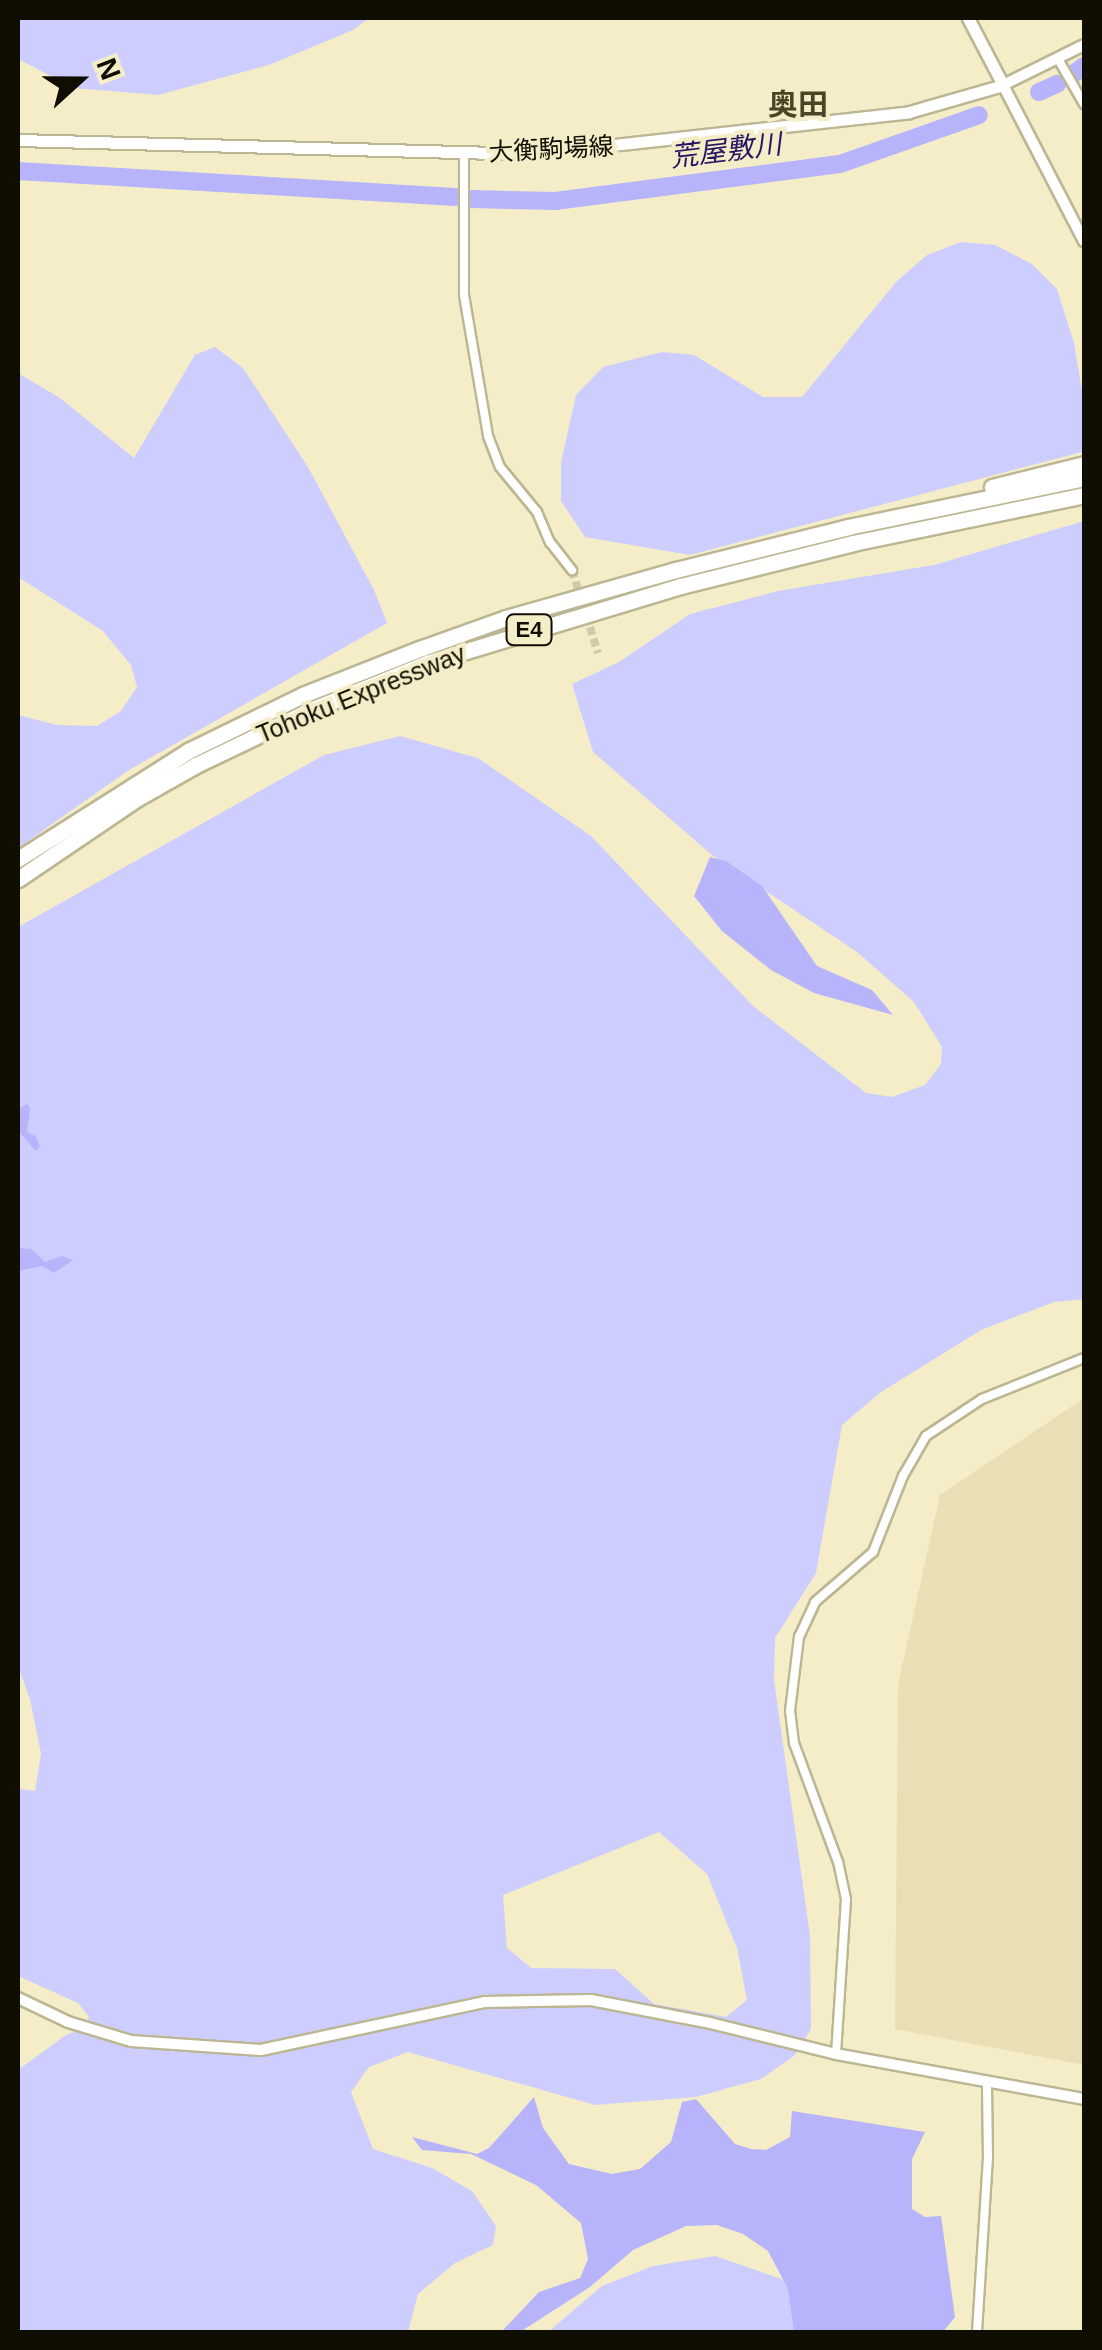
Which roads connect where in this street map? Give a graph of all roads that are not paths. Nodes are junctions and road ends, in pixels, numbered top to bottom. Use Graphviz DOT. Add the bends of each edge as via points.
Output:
graph roads {
  1 [pos="968,18"];
  2 [pos="1084,46"];
  3 [pos="1058,59"];
  4 [pos="1003,84"];
  5 [pos="1084,104"];
  6 [pos="18,140"];
  7 [pos="464,153"];
  8 [pos="1084,241"];
  9 [pos="1084,464"];
  10 [pos="1084,478"];
  11 [pos="1084,495"];
  12 [pos="848,527"];
  13 [pos="572,570"];
  14 [pos="18,859"];
  15 [pos="18,879"];
  16 [pos="1084,1358"];
  17 [pos="18,1998"];
  18 [pos="836,2054"];
  19 [pos="987,2083"];
  20 [pos="1084,2099"];
  21 [pos="977,2332"];
  1 -- 4 [label="main road"];
  2 -- 3 [label="street"];
  3 -- 4 [label="street"];
  3 -- 5 [label="street"];
  4 -- 7 [label="main road, 大衡駒場線" via="909,112 531,154"];
  4 -- 8 [label="street"];
  6 -- 7 [label="main road, 大衡駒場線"];
  7 -- 13 [label="street" via="464,295 488,436 500,467"];
  9 -- 12 [label="highway"];
  10 -- 12 [label="highway, Tohoku Expressway / E4"];
  11 -- 15 [label="highway, Tohoku Expressway / E4" via="700,582 427,663 196,765"];
  12 -- 14 [label="highway, Tohoku Expressway / E4" via="556,604 359,671 188,751"];
  16 -- 18 [label="street" via="982,1400 926,1436 902,1476 873,1552 815,1602 800,1637 790,1710 794,1744 846,1899"];
  17 -- 18 [label="street" via="131,2041 261,2050 484,2002 590,2000"];
  18 -- 19 [label="street"];
  19 -- 20 [label="street"];
  19 -- 21 [label="street"];
}
